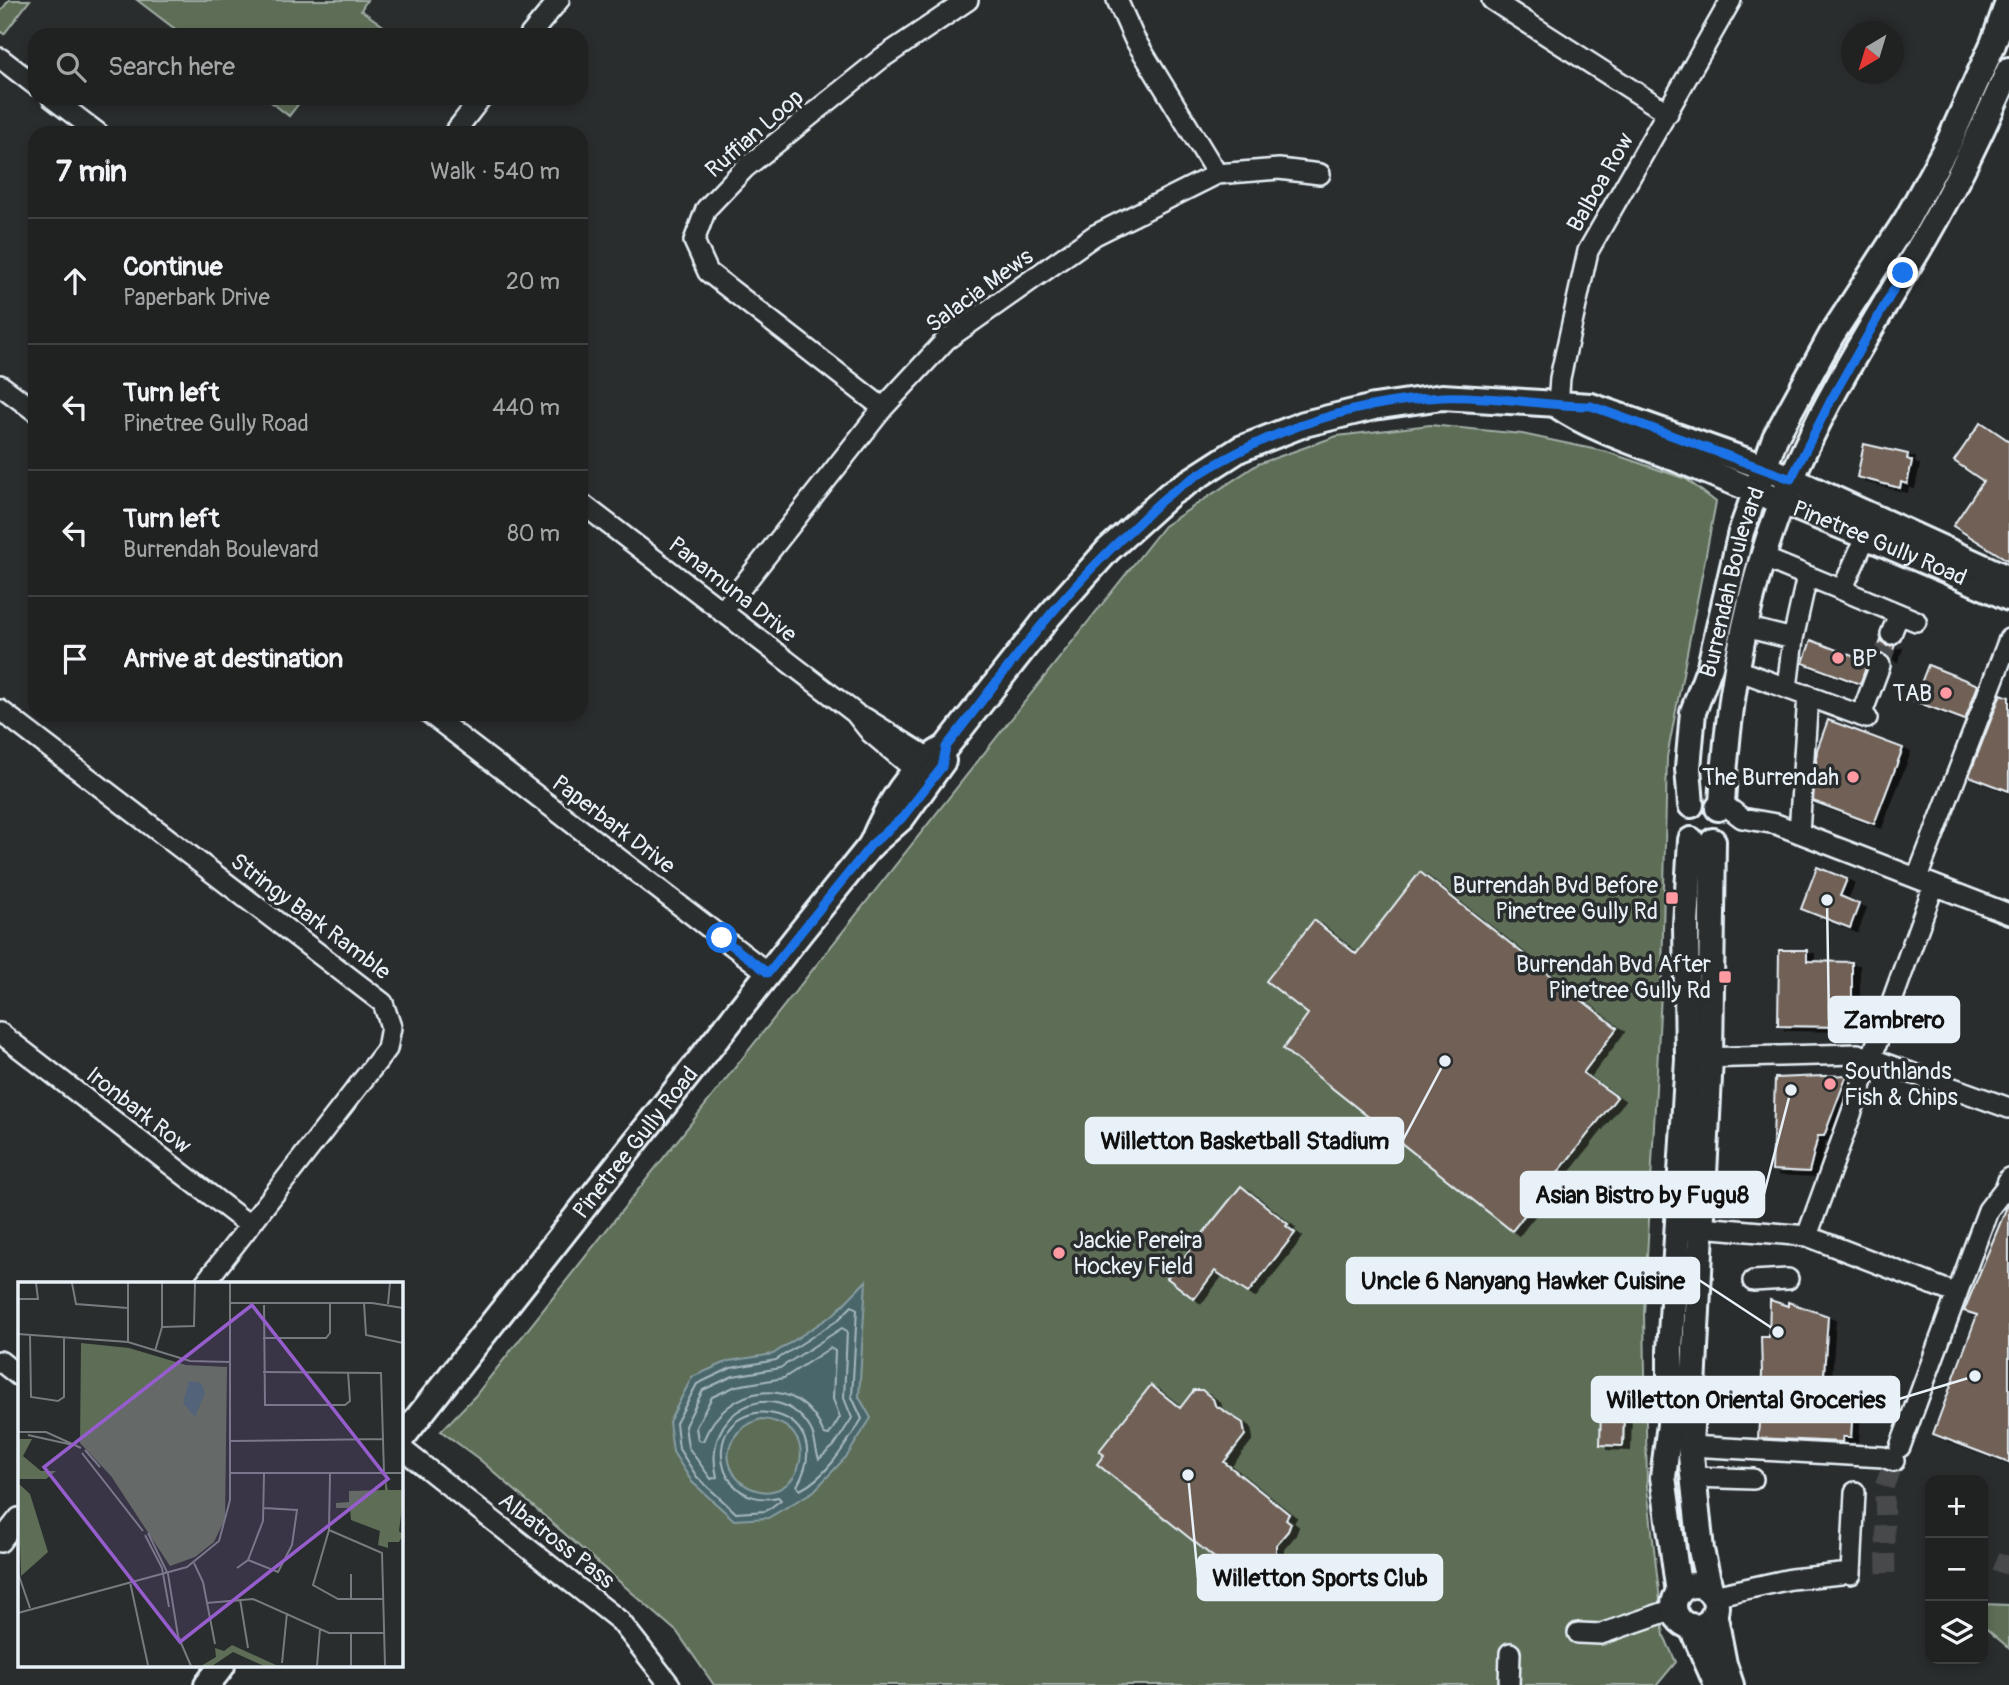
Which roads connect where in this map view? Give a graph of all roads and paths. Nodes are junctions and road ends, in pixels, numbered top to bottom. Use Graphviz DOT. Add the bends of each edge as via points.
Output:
graph roads {
  1 [pos="559,0"];
  2 [pos="968,0"];
  3 [pos="1117,0"];
  4 [pos="1492,0"];
  5 [pos="1731,0"];
  6 [pos="2009,0"];
  7 [pos="536,28"];
  8 [pos="0,58"];
  9 [pos="2009,70"];
  10 [pos="28,80"];
  11 [pos="61,105"];
  12 [pos="476,105"];
  13 [pos="1668,113"];
  14 [pos="89,126"];
  15 [pos="459,126"];
  16 [pos="1217,174"];
  17 [pos="1320,174"];
  18 [pos="0,384"];
  19 [pos="28,406"];
  20 [pos="1558,406"];
  21 [pos="883,408"];
  22 [pos="1764,467"];
  23 [pos="1787,490"];
  24 [pos="1755,491"];
  25 [pos="588,508"];
  26 [pos="1870,527"];
  27 [pos="1764,558"];
  28 [pos="1807,576"];
  29 [pos="2009,579"];
  30 [pos="1842,590"];
  31 [pos="2009,598"];
  32 [pos="722,612"];
  33 [pos="1745,627"];
  34 [pos="1891,634"];
  35 [pos="1793,639"];
  36 [pos="2009,639"];
  37 [pos="1880,665"];
  38 [pos="1735,669"];
  39 [pos="1787,688"];
  40 [pos="1808,695"];
  41 [pos="0,710"];
  42 [pos="439,721"];
  43 [pos="932,765"];
  44 [pos="1691,805"];
  45 [pos="1720,806"];
  46 [pos="1799,833"];
  47 [pos="1702,841"];
  48 [pos="1926,882"];
  49 [pos="2009,914"];
  50 [pos="1686,955"];
  51 [pos="1712,957"];
  52 [pos="768,973"];
  53 [pos="0,1033"];
  54 [pos="1699,1058"];
  55 [pos="1871,1059"];
  56 [pos="2009,1108"];
  57 [pos="2009,1178"];
  58 [pos="249,1225"];
  59 [pos="1677,1225"];
  60 [pos="1703,1227"];
  61 [pos="1807,1236"];
  62 [pos="1788,1279"];
  63 [pos="1753,1281"];
  64 [pos="206,1282"];
  65 [pos="1956,1294"];
  66 [pos="0,1361"];
  67 [pos="18,1375"];
  68 [pos="402,1438"];
  69 [pos="1690,1446"];
  70 [pos="402,1449"];
  71 [pos="1692,1477"];
  72 [pos="1753,1479"];
  73 [pos="1855,1492"];
  74 [pos="18,1519"];
  75 [pos="0,1542"];
  76 [pos="1713,1600"];
  77 [pos="1681,1609"];
  78 [pos="1577,1633"];
  79 [pos="1510,1653"];
  80 [pos="220,1668"];
  81 [pos="207,1685"];
  82 [pos="670,1685"];
  83 [pos="1509,1685"];
  84 [pos="1717,1685"];
  85 [pos="1731,1685"];
  1 -- 7 [label="street"];
  2 -- 21 [label="street, Ruffian Loop" via="882,58 745,168 706,209 694,241 708,272"];
  3 -- 16 [label="street"];
  4 -- 13 [label="street"];
  5 -- 13 [label="street, Balboa Row"];
  6 -- 22 [label="main road, Burrendah Boulevard" via="1949,142 1907,219 1804,384"];
  8 -- 10 [label="street"];
  9 -- 23 [label="main road, Burrendah Boulevard" via="1972,153 1832,398"];
  11 -- 14 [label="street"];
  12 -- 15 [label="street"];
  13 -- 20 [label="street, Balboa Row" via="1588,251"];
  16 -- 17 [label="street, Salacia Mews" via="1279,169"];
  16 -- 21 [label="street, Salacia Mews" via="1095,235 946,340"];
  18 -- 19 [label="street"];
  20 -- 22 [label="main road, Pinetree Gully Road" via="1591,406"];
  20 -- 24 [label="main road, Pinetree Gully Road" via="1585,424"];
  20 -- 43 [label="main road, Pinetree Gully Road" via="1442,397 1345,412 1240,449 1170,494 1108,550 1049,616"];
  21 -- 32 [label="street, Salacia Mews"];
  22 -- 23 [label="main road, Pinetree Gully Road"];
  22 -- 24 [label="main road, Burrendah Boulevard"];
  23 -- 24 [label="main road, Pinetree Gully Road"];
  23 -- 26 [label="main road, Pinetree Gully Road"];
  23 -- 27 [label="main road, Burrendah Boulevard"];
  24 -- 44 [label="main road, Burrendah Boulevard" via="1710,666 1693,712 1688,768"];
  25 -- 32 [label="street, Panamuna Drive"];
  26 -- 29 [label="main road, Pinetree Gully Road"];
  26 -- 30 [label="street"];
  26 -- 31 [label="main road, Pinetree Gully Road"];
  27 -- 28 [label="street"];
  27 -- 33 [label="main road, Burrendah Boulevard"];
  28 -- 30 [label="street"];
  28 -- 35 [label="street"];
  30 -- 34 [label="street" via="1908,617"];
  32 -- 43 [label="street, Panamuna Drive" via="855,713 871,733"];
  33 -- 35 [label="street"];
  33 -- 38 [label="main road, Burrendah Boulevard"];
  35 -- 39 [label="street"];
  36 -- 48 [label="street"];
  37 -- 40 [label="street" via="1864,717"];
  38 -- 39 [label="street"];
  38 -- 45 [label="main road, Burrendah Boulevard"];
  39 -- 40 [label="street"];
  40 -- 46 [label="street"];
  41 -- 58 [label="street, Stringy Bark Ramble" via="383,1003 391,1027 387,1049"];
  42 -- 52 [label="street, Paperbark Drive"];
  43 -- 52 [label="main road, Pinetree Gully Road" via="887,807 871,845"];
  44 -- 45 [label="main road"];
  44 -- 47 [label="main road" via="1683,828"];
  45 -- 46 [label="street" via="1742,818"];
  45 -- 47 [label="main road" via="1723,826"];
  46 -- 48 [label="street"];
  47 -- 50 [label="main road"];
  47 -- 51 [label="main road"];
  48 -- 49 [label="street"];
  48 -- 55 [label="street"];
  50 -- 51 [label="main road"];
  50 -- 54 [label="main road"];
  51 -- 54 [label="main road"];
  52 -- 68 [label="main road, Pinetree Gully Road"];
  53 -- 58 [label="street, Ironbark Row"];
  54 -- 55 [label="street" via="1858,1054"];
  54 -- 59 [label="main road"];
  54 -- 60 [label="main road"];
  55 -- 56 [label="street"];
  55 -- 61 [label="street"];
  57 -- 65 [label="street" via="1988,1210"];
  58 -- 64 [label="street, Stringy Bark Ramble"];
  59 -- 60 [label="street"];
  59 -- 77 [label="main road" via="1670,1424 1663,1477"];
  60 -- 61 [label="street"];
  60 -- 69 [label="main road"];
  61 -- 65 [label="street"];
  62 -- 63 [label="street"];
  65 -- 69 [label="street" via="1897,1454 1883,1457"];
  66 -- 67 [label="street"];
  69 -- 71 [label="main road"];
  70 -- 82 [label="street, Albatross Pass" via="621,1621"];
  71 -- 72 [label="street"];
  71 -- 76 [label="main road"];
  73 -- 76 [label="street" via="1846,1574 1791,1579"];
  74 -- 75 [label="street"];
  76 -- 77 [label="main road" via="1695,1585"];
  76 -- 77 [label="main road" via="1703,1625"];
  76 -- 85 [label="main road"];
  77 -- 78 [label="street" via="1601,1634"];
  77 -- 84 [label="main road"];
  79 -- 83 [label="street"];
  80 -- 81 [label="main road"];
}
